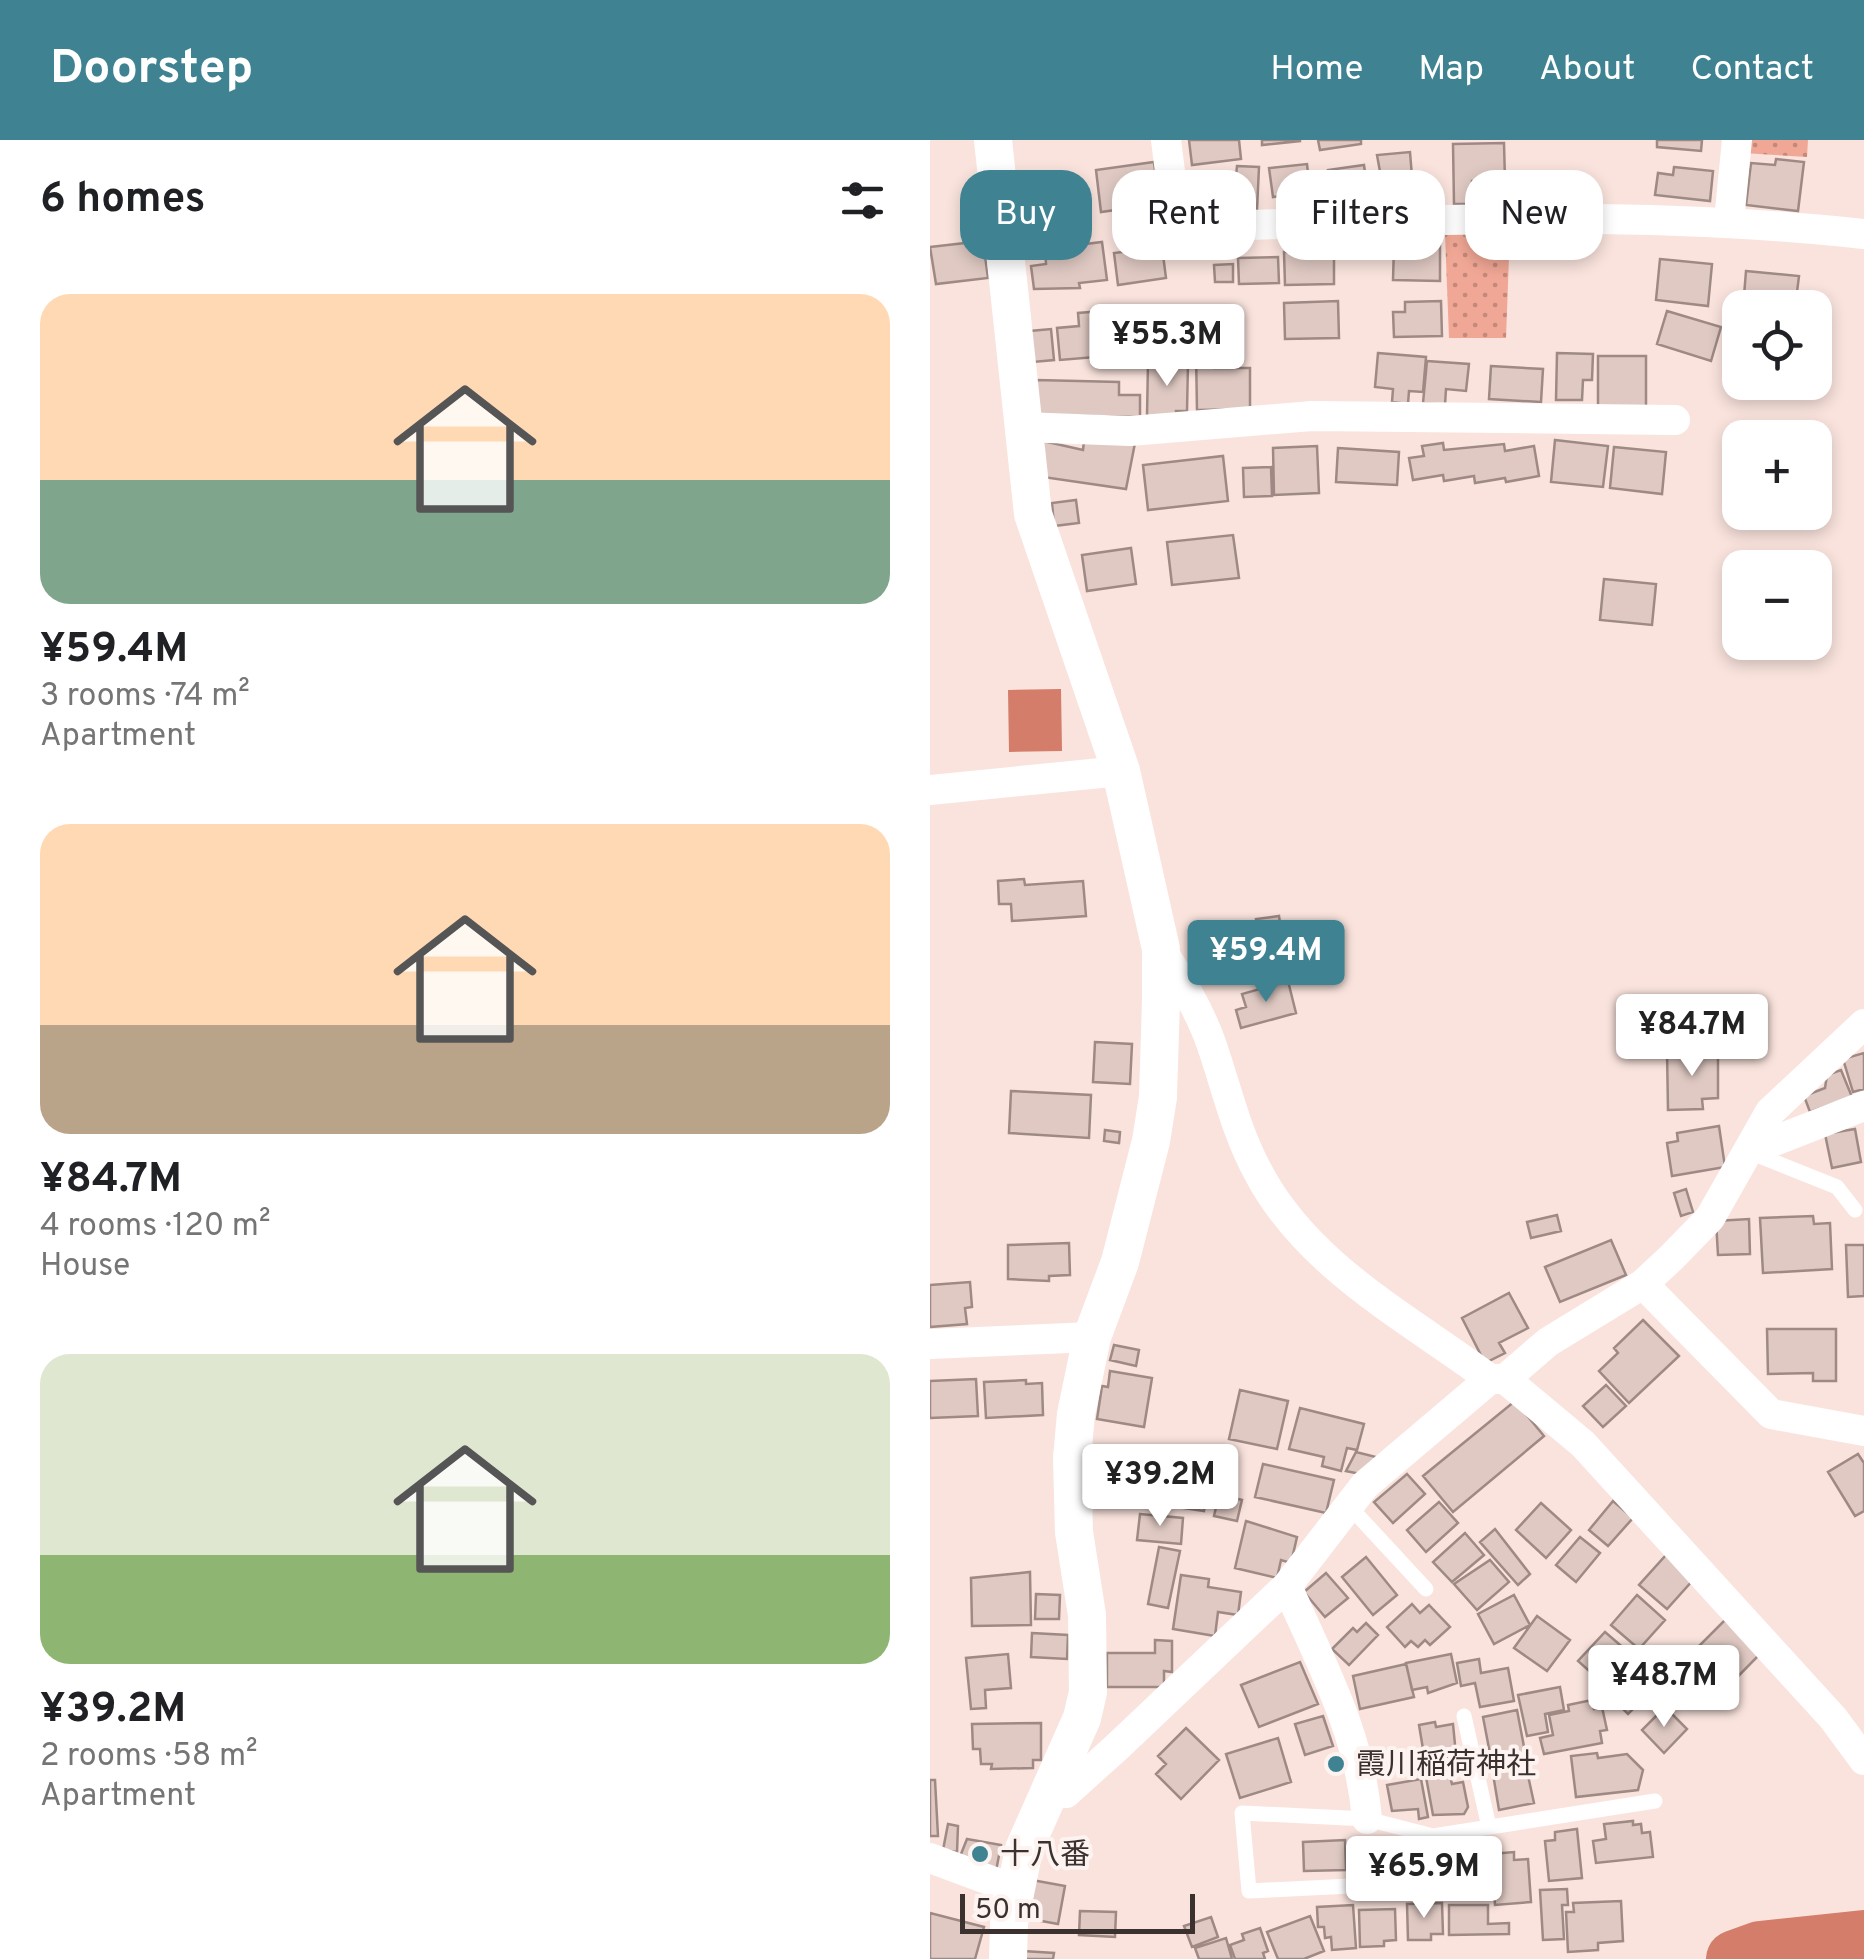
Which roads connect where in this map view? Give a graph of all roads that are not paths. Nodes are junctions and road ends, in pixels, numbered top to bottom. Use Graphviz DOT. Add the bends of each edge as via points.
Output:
graph roads {
  1 [pos="993,140"];
  2 [pos="1166,140"];
  3 [pos="1737,140"];
  4 [pos="1729,221"];
  5 [pos="1864,234"];
  6 [pos="1675,420"];
  7 [pos="1022,427"];
  8 [pos="1121,771"];
  9 [pos="930,790"];
  10 [pos="1160,949"];
  11 [pos="1864,1024"];
  12 [pos="1864,1106"];
  13 [pos="1749,1152"];
  14 [pos="1855,1210"];
  15 [pos="1642,1284"];
  16 [pos="1092,1337"];
  17 [pos="930,1344"];
  18 [pos="1497,1379"];
  19 [pos="1864,1431"];
  20 [pos="1350,1507"];
  21 [pos="1287,1586"];
  22 [pos="1426,1589"];
  23 [pos="1464,1716"];
  24 [pos="1864,1760"];
  25 [pos="1049,1794"];
  26 [pos="1655,1801"];
  27 [pos="1367,1819"];
  28 [pos="1489,1827"];
  29 [pos="1433,1836"];
  30 [pos="930,1858"];
  31 [pos="1016,1890"];
  32 [pos="1008,1959"];
  1 -- 7 [label="street"];
  2 -- 4 [label="street" via="1177,226"];
  3 -- 4 [label="street"];
  4 -- 5 [label="street"];
  6 -- 7 [label="street" via="1312,416 1130,431"];
  7 -- 8 [label="street" via="1046,564"];
  8 -- 9 [label="street"];
  8 -- 10 [label="street"];
  10 -- 16 [label="street" via="1160,1061 1150,1141 1120,1262"];
  10 -- 18 [label="street" via="1193,1000 1241,1136 1280,1208 1351,1279"];
  11 -- 13 [label="street" via="1770,1112"];
  12 -- 13 [label="street"];
  13 -- 14 [label="lane" via="1837,1187"];
  13 -- 15 [label="street" via="1710,1218"];
  15 -- 18 [label="street"];
  15 -- 19 [label="street" via="1770,1414"];
  16 -- 17 [label="street"];
  16 -- 25 [label="street" via="1072,1458 1088,1692"];
  18 -- 20 [label="street" via="1365,1485"];
  18 -- 24 [label="street" via="1583,1444"];
  20 -- 21 [label="street"];
  20 -- 22 [label="lane"];
  21 -- 25 [label="street" via="1066,1793"];
  21 -- 27 [label="street" via="1358,1752"];
  23 -- 28 [label="lane"];
  25 -- 31 [label="street" via="1024,1850"];
  26 -- 28 [label="lane"];
  27 -- 29 [label="lane"];
  27 -- 29 [label="lane" via="1242,1813 1250,1891 1432,1882"];
  28 -- 29 [label="lane"];
  30 -- 31 [label="street"];
  31 -- 32 [label="street"];
}
